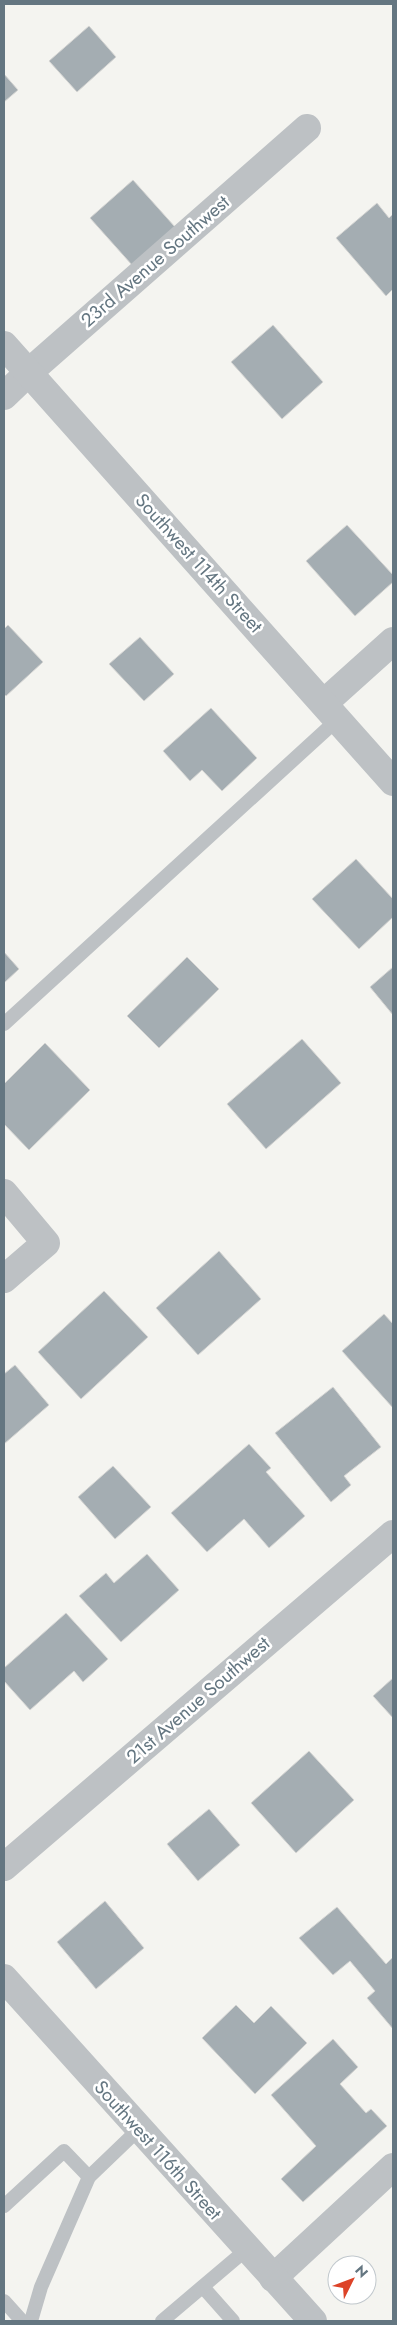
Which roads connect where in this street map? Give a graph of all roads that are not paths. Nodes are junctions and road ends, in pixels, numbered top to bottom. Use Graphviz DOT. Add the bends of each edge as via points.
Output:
graph roads {
  1 [pos="307,128"];
  2 [pos="4,345"];
  3 [pos="28,373"];
  4 [pos="4,396"];
  5 [pos="393,642"];
  6 [pos="331,711"];
  7 [pos="393,782"];
  8 [pos="4,1024"];
  9 [pos="4,1193"];
  10 [pos="4,1279"];
  11 [pos="393,1534"];
  12 [pos="4,1867"];
  13 [pos="4,1978"];
  14 [pos="139,2129"];
  15 [pos="393,2167"];
  16 [pos="90,2177"];
  17 [pos="4,2206"];
  18 [pos="247,2249"];
  19 [pos="273,2278"];
  20 [pos="203,2287"];
  21 [pos="4,2301"];
  22 [pos="22,2321"];
  23 [pos="32,2321"];
  24 [pos="162,2321"];
  25 [pos="233,2321"];
  26 [pos="312,2321"];
  1 -- 3 [label="street, 23rd Avenue Southwest"];
  2 -- 3 [label="street, Southwest 114th Street"];
  3 -- 4 [label="street, 23rd Avenue Southwest"];
  3 -- 6 [label="street, Southwest 114th Street"];
  5 -- 6 [label="street"];
  6 -- 7 [label="street, Southwest 114th Street"];
  6 -- 8 [label="lane"];
  9 -- 10 [label="street" via="46,1243"];
  11 -- 12 [label="street, 21st Avenue Southwest"];
  13 -- 14 [label="street, Southwest 116th Street"];
  14 -- 16 [label="lane"];
  14 -- 18 [label="street, Southwest 116th Street"];
  15 -- 19 [label="street"];
  16 -- 17 [label="lane" via="64,2151"];
  16 -- 23 [label="lane" via="42,2288"];
  18 -- 19 [label="street, Southwest 116th Street"];
  18 -- 20 [label="lane"];
  19 -- 26 [label="street, Southwest 116th Street"];
  20 -- 24 [label="lane"];
  20 -- 25 [label="lane"];
  21 -- 22 [label="lane"];
}
